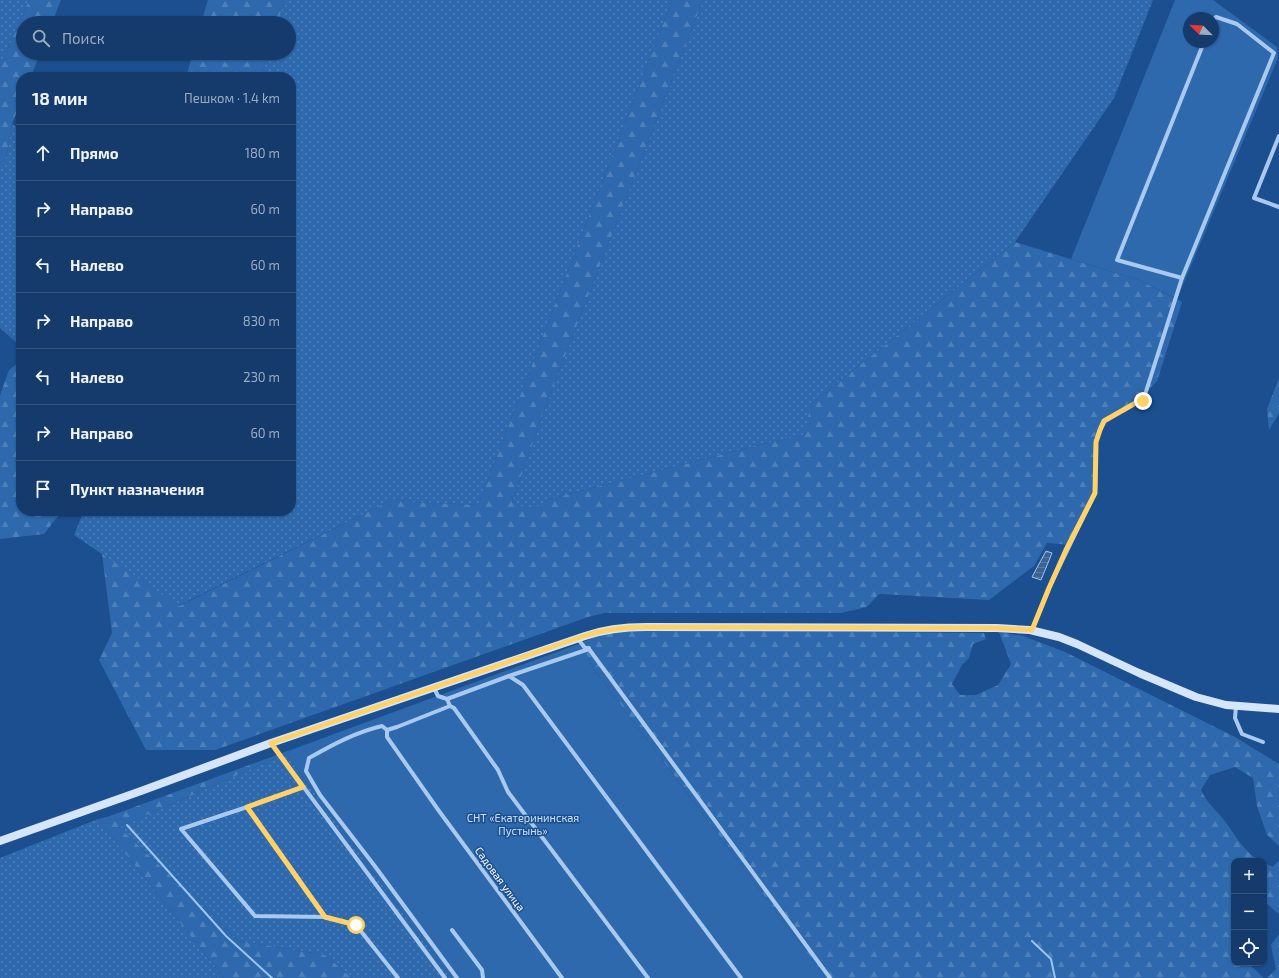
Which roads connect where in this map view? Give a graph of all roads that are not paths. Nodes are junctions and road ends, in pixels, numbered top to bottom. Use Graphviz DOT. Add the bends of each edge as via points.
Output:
graph roads {
  1 [pos="1219,18"];
  2 [pos="1202,48"];
  3 [pos="1279,136"];
  4 [pos="1279,207"];
  5 [pos="1182,278"];
  6 [pos="1032,630"];
  7 [pos="577,639"];
  8 [pos="589,648"];
  9 [pos="509,676"];
  10 [pos="434,688"];
  11 [pos="446,699"];
  12 [pos="450,706"];
  13 [pos="1236,706"];
  14 [pos="1279,709"];
  15 [pos="387,730"];
  16 [pos="1263,742"];
  17 [pos="271,743"];
  18 [pos="303,787"];
  19 [pos="247,807"];
  20 [pos="0,841"];
  21 [pos="325,917"];
  22 [pos="452,930"];
  23 [pos="398,978"];
  24 [pos="445,978"];
  25 [pos="457,978"];
  26 [pos="483,978"];
  27 [pos="562,978"];
  28 [pos="648,978"];
  29 [pos="741,978"];
  30 [pos="830,978"];
  1 -- 5 [label="street" via="1237,24 1274,53"];
  2 -- 5 [label="street" via="1117,260"];
  3 -- 4 [label="street" via="1254,198"];
  5 -- 6 [label="street" via="1143,401 1104,421 1100,430 1096,442 1095,493 1060,563"];
  6 -- 7 [label="main road" via="626,627 601,631"];
  6 -- 13 [label="main road" via="1077,644 1196,697"];
  7 -- 8 [label="street" via="585,648"];
  7 -- 10 [label="main road"];
  8 -- 9 [label="street"];
  8 -- 30 [label="street"];
  9 -- 11 [label="street"];
  9 -- 29 [label="street" via="523,685"];
  10 -- 11 [label="street" via="438,696"];
  10 -- 17 [label="main road"];
  11 -- 12 [label="street"];
  12 -- 15 [label="street"];
  12 -- 28 [label="street" via="498,770 508,792"];
  13 -- 14 [label="main road"];
  13 -- 16 [label="street" via="1235,718 1242,734"];
  15 -- 25 [label="street" via="382,726 370,729 334,744 309,758 306,771 320,795"];
  15 -- 27 [label="street, Садовая улица" via="387,737 439,811"];
  17 -- 18 [label="street"];
  17 -- 20 [label="main road"];
  18 -- 19 [label="street"];
  18 -- 24 [label="street"];
  19 -- 21 [label="street"];
  19 -- 21 [label="street" via="181,828 255,916"];
  21 -- 23 [label="street" via="356,925"];
  22 -- 26 [label="street" via="482,970"];
}
